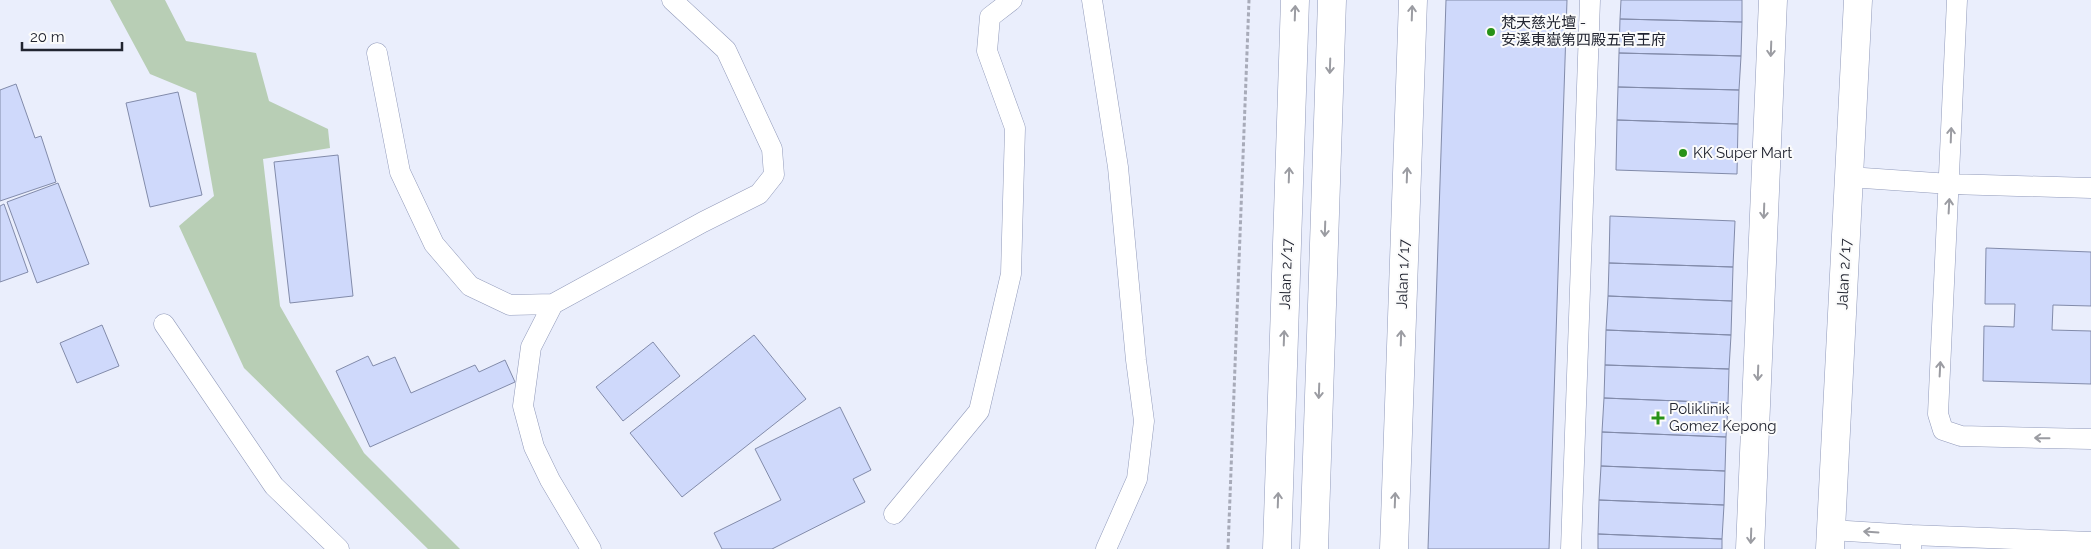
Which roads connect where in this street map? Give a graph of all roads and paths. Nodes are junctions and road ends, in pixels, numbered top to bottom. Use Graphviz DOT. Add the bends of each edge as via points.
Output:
graph roads {
  1 [pos="672,0"];
  2 [pos="1012,0"];
  3 [pos="1092,0"];
  4 [pos="1249,0"];
  5 [pos="1295,0"];
  6 [pos="1332,0"];
  7 [pos="1413,0"];
  8 [pos="1590,0"];
  9 [pos="1773,0"];
  10 [pos="1858,0"];
  11 [pos="1957,0"];
  12 [pos="377,54"];
  13 [pos="1849,178"];
  14 [pos="1950,184"];
  15 [pos="2091,188"];
  16 [pos="553,304"];
  17 [pos="164,324"];
  18 [pos="2091,439"];
  19 [pos="894,514"];
  20 [pos="1830,539"];
  21 [pos="1911,542"];
  22 [pos="2091,542"];
  23 [pos="339,549"];
  24 [pos="591,549"];
  25 [pos="1106,549"];
  26 [pos="1228,549"];
  27 [pos="1277,549"];
  28 [pos="1314,549"];
  29 [pos="1394,549"];
  30 [pos="1571,549"];
  31 [pos="1750,549"];
  1 -- 16 [label="lane" via="726,50 772,149 774,175 759,194"];
  2 -- 19 [label="lane" via="990,18 987,51 1015,128 1011,274 979,410"];
  3 -- 25 [label="lane" via="1118,167 1144,420 1137,479"];
  4 -- 26 [label="path"];
  27 -- 5 [label="street, Jalan 2/17, one-way"];
  6 -- 28 [label="street, one-way"];
  29 -- 7 [label="street, Jalan 1/17, one-way"];
  8 -- 30 [label="lane"];
  9 -- 31 [label="street, one-way"];
  10 -- 13 [label="street, Jalan 2/17"];
  14 -- 11 [label="lane, one-way"];
  12 -- 16 [label="lane" via="400,172 434,244 470,286 510,305"];
  13 -- 14 [label="lane"];
  13 -- 20 [label="street, Jalan 2/17"];
  14 -- 15 [label="lane"];
  18 -- 14 [label="lane, one-way" via="1962,436 1943,430 1938,414"];
  16 -- 24 [label="lane" via="531,347 523,406 534,447"];
  17 -- 23 [label="lane" via="274,486"];
  21 -- 20 [label="lane, one-way"];
  21 -- 22 [label="lane"];
}
